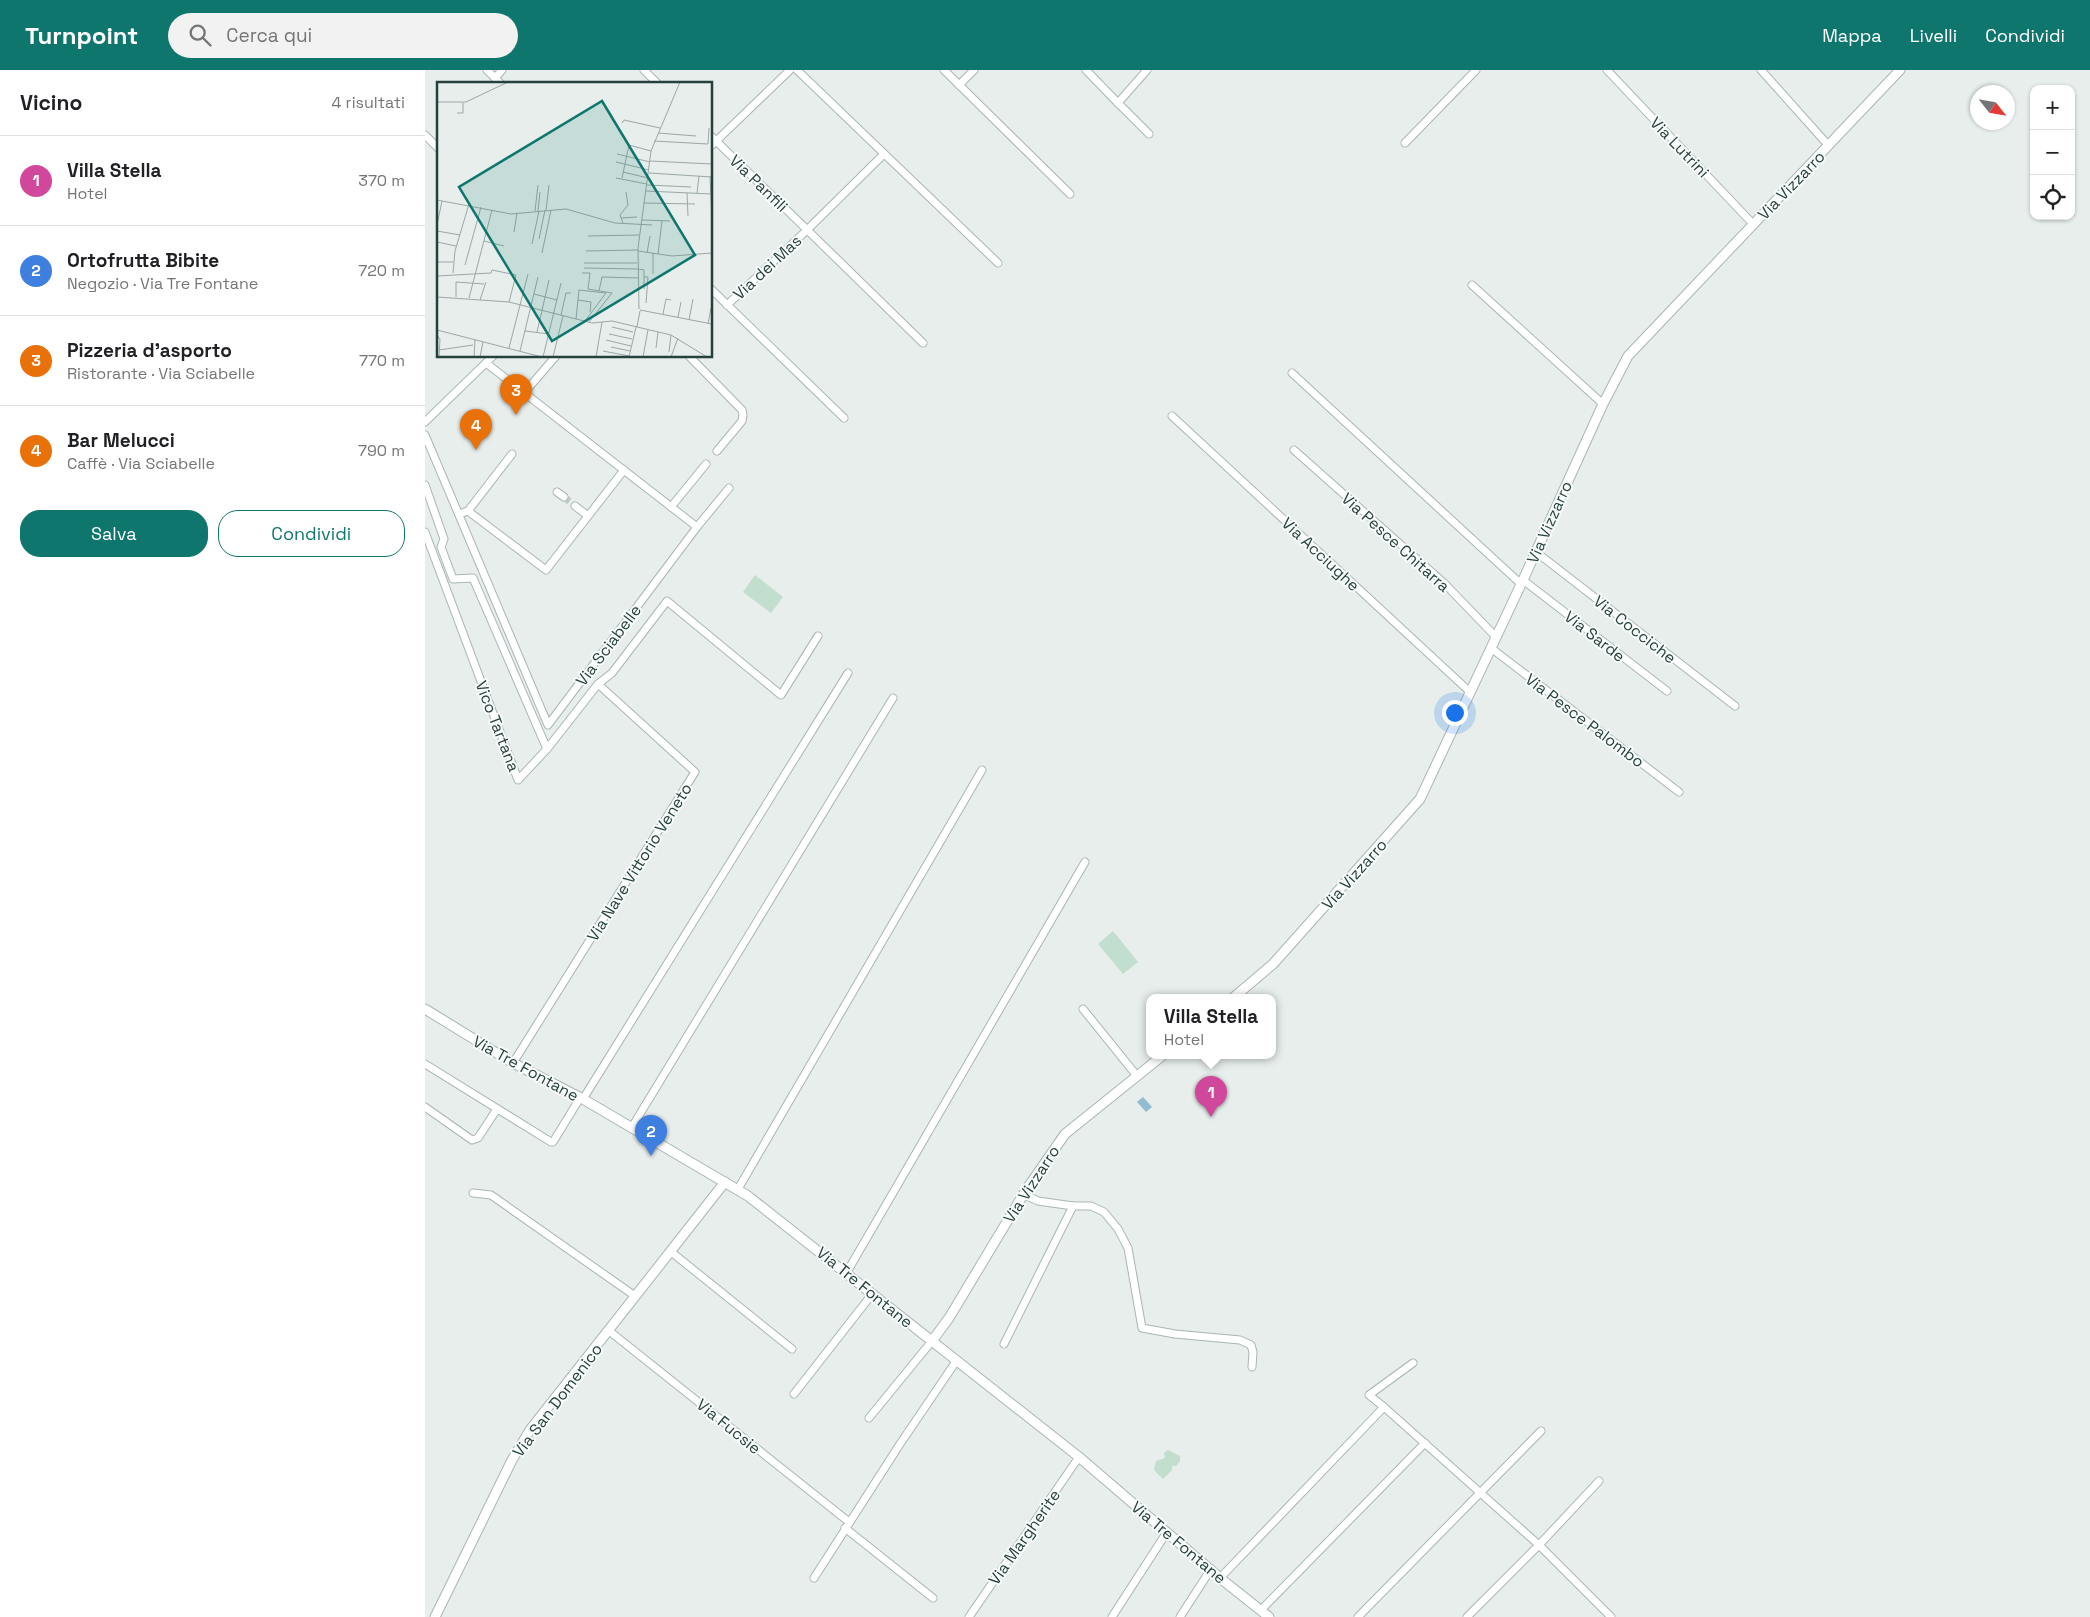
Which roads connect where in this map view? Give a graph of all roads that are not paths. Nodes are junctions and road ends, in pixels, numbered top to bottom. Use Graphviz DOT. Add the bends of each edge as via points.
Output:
graph roads {
  1 [pos="487,70"];
  2 [pos="502,70"];
  3 [pos="644,70"];
  4 [pos="790,70"];
  5 [pos="797,70"];
  6 [pos="943,70"];
  7 [pos="974,70"];
  8 [pos="1086,70"];
  9 [pos="1147,70"];
  10 [pos="1476,70"];
  11 [pos="1607,70"];
  12 [pos="1761,70"];
  13 [pos="1900,70"];
  14 [pos="498,81"];
  15 [pos="656,82"];
  16 [pos="959,85"];
  17 [pos="1118,103"];
  18 [pos="1149,134"];
  19 [pos="425,135"];
  20 [pos="713,141"];
  21 [pos="1405,143"];
  22 [pos="1829,146"];
  23 [pos="437,147"];
  24 [pos="884,154"];
  25 [pos="1070,194"];
  26 [pos="1753,224"];
  27 [pos="807,230"];
  28 [pos="998,263"];
  29 [pos="1472,285"];
  30 [pos="713,291"];
  31 [pos="727,305"];
  32 [pos="923,343"];
  33 [pos="491,358"];
  34 [pos="554,358"];
  35 [pos="691,358"];
  36 [pos="486,363"];
  37 [pos="1292,372"];
  38 [pos="524,393"];
  39 [pos="1603,404"];
  40 [pos="1172,416"];
  41 [pos="844,418"];
  42 [pos="425,422"];
  43 [pos="425,435"];
  44 [pos="1294,450"];
  45 [pos="717,451"];
  46 [pos="513,454"];
  47 [pos="706,464"];
  48 [pos="624,470"];
  49 [pos="425,485"];
  50 [pos="729,488"];
  51 [pos="557,492"];
  52 [pos="564,497"];
  53 [pos="575,506"];
  54 [pos="671,507"];
  55 [pos="468,511"];
  56 [pos="459,514"];
  57 [pos="588,516"];
  58 [pos="697,527"];
  59 [pos="425,532"];
  60 [pos="1536,552"];
  61 [pos="1522,582"];
  62 [pos="818,636"];
  63 [pos="1496,637"];
  64 [pos="1491,648"];
  65 [pos="848,673"];
  66 [pos="598,684"];
  67 [pos="1470,692"];
  68 [pos="1667,692"];
  69 [pos="893,698"];
  70 [pos="1735,706"];
  71 [pos="547,749"];
  72 [pos="982,770"];
  73 [pos="1679,792"];
  74 [pos="1085,862"];
  75 [pos="1238,994"];
  76 [pos="425,1008"];
  77 [pos="1083,1009"];
  78 [pos="1158,1059"];
  79 [pos="513,1062"];
  80 [pos="425,1064"];
  81 [pos="1137,1076"];
  82 [pos="581,1099"];
  83 [pos="425,1107"];
  84 [pos="497,1109"];
  85 [pos="632,1128"];
  86 [pos="725,1182"];
  87 [pos="738,1189"];
  88 [pos="473,1193"];
  89 [pos="1023,1194"];
  90 [pos="1073,1206"];
  91 [pos="670,1251"];
  92 [pos="847,1272"];
  93 [pos="873,1293"];
  94 [pos="635,1296"];
  95 [pos="608,1330"];
  96 [pos="932,1341"];
  97 [pos="1004,1344"];
  98 [pos="792,1349"];
  99 [pos="957,1360"];
  100 [pos="1413,1363"];
  101 [pos="1252,1367"];
  102 [pos="794,1394"];
  103 [pos="1384,1407"];
  104 [pos="869,1418"];
  105 [pos="1541,1431"];
  106 [pos="1425,1443"];
  107 [pos="1079,1457"];
  108 [pos="1599,1482"];
  109 [pos="1479,1492"];
  110 [pos="847,1525"];
  111 [pos="1167,1532"];
  112 [pos="1539,1545"];
  113 [pos="1211,1569"];
  114 [pos="814,1578"];
  115 [pos="1221,1578"];
  116 [pos="933,1598"];
  117 [pos="1261,1610"];
  118 [pos="435,1617"];
  119 [pos="969,1617"];
  120 [pos="1112,1617"];
  121 [pos="1180,1617"];
  122 [pos="1269,1617"];
  123 [pos="1358,1617"];
  124 [pos="1467,1617"];
  125 [pos="1611,1617"];
  1 -- 14 [label="street"];
  2 -- 14 [label="street"];
  3 -- 15 [label="street"];
  4 -- 20 [label="street"];
  5 -- 24 [label="street"];
  6 -- 16 [label="street"];
  7 -- 16 [label="street"];
  8 -- 17 [label="street"];
  9 -- 17 [label="street"];
  10 -- 21 [label="street"];
  11 -- 26 [label="street, Via Lutrini"];
  12 -- 22 [label="street"];
  13 -- 22 [label="street, Via Vizzarro"];
  16 -- 25 [label="street"];
  17 -- 18 [label="street"];
  19 -- 23 [label="street"];
  20 -- 27 [label="street, Via Panfili"];
  22 -- 26 [label="street, Via Vizzarro"];
  24 -- 27 [label="street, Via dei Mas"];
  24 -- 28 [label="street"];
  26 -- 39 [label="street, Via Vizzarro" via="1628,356"];
  27 -- 31 [label="street, Via dei Mas"];
  27 -- 32 [label="street, Via Panfili"];
  29 -- 39 [label="street"];
  30 -- 31 [label="street"];
  31 -- 41 [label="street"];
  33 -- 36 [label="street"];
  34 -- 38 [label="street"];
  35 -- 45 [label="street" via="742,410 742,421"];
  36 -- 38 [label="street"];
  36 -- 42 [label="street"];
  37 -- 61 [label="street, Via Sarde"];
  38 -- 48 [label="street"];
  39 -- 60 [label="street, Via Vizzarro"];
  40 -- 67 [label="street, Via Acciughe"];
  43 -- 56 [label="street, Via Sciabelle"];
  44 -- 63 [label="street, Via Pesce Chitarra" via="1444,583"];
  46 -- 55 [label="street"];
  47 -- 54 [label="street"];
  48 -- 54 [label="street"];
  48 -- 57 [label="street"];
  49 -- 71 [label="street" via="444,539 441,546 453,579 473,578"];
  50 -- 58 [label="street"];
  51 -- 52 [label="street"];
  53 -- 57 [label="street"];
  54 -- 58 [label="street"];
  55 -- 56 [label="street"];
  55 -- 57 [label="street" via="545,570"];
  56 -- 58 [label="street, Via Sciabelle" via="548,725"];
  59 -- 71 [label="street, Vico Tartana" via="518,780"];
  60 -- 61 [label="street, Via Vizzarro"];
  60 -- 70 [label="street, Via Cocciche"];
  61 -- 63 [label="street, Via Vizzarro"];
  61 -- 68 [label="street, Via Sarde"];
  62 -- 66 [label="street, Vico Tartana" via="781,695 667,601 612,673"];
  63 -- 64 [label="street, Via Vizzarro"];
  64 -- 67 [label="street, Via Vizzarro"];
  64 -- 73 [label="street, Via Pesce Palombo"];
  65 -- 82 [label="street"];
  66 -- 71 [label="street, Vico Tartana"];
  66 -- 79 [label="street, Via Nave Vittorio Veneto" via="695,772"];
  67 -- 75 [label="street, Via Vizzarro" via="1411,811 1273,964"];
  69 -- 85 [label="street"];
  72 -- 87 [label="street"];
  74 -- 92 [label="street"];
  76 -- 79 [label="street, Via Tre Fontane"];
  77 -- 81 [label="street"];
  78 -- 81 [label="street, Via Vizzarro"];
  79 -- 82 [label="street, Via Tre Fontane"];
  80 -- 84 [label="street"];
  81 -- 89 [label="street, Via Vizzarro" via="1070,1128"];
  82 -- 84 [label="street" via="553,1142"];
  82 -- 85 [label="street, Via Tre Fontane"];
  83 -- 84 [label="street" via="472,1140 478,1138"];
  85 -- 86 [label="street, Via Tre Fontane"];
  86 -- 87 [label="street, Via Tre Fontane"];
  86 -- 91 [label="street, Via San Domenico"];
  87 -- 92 [label="street, Via Tre Fontane"];
  88 -- 94 [label="street" via="491,1195"];
  89 -- 90 [label="street"];
  89 -- 96 [label="street, Via Vizzarro"];
  90 -- 97 [label="street"];
  90 -- 101 [label="street" via="1098,1208 1118,1229 1130,1258 1142,1328 1240,1340 1251,1345"];
  91 -- 94 [label="street, Via San Domenico"];
  91 -- 98 [label="street"];
  92 -- 93 [label="street, Via Tre Fontane"];
  93 -- 96 [label="street, Via Tre Fontane"];
  93 -- 102 [label="street"];
  94 -- 95 [label="street, Via San Domenico"];
  95 -- 110 [label="street, Via Fucsie"];
  95 -- 118 [label="street, Via San Domenico" via="530,1430"];
  96 -- 99 [label="street, Via Tre Fontane"];
  96 -- 104 [label="street"];
  99 -- 107 [label="street, Via Tre Fontane"];
  99 -- 110 [label="street"];
  100 -- 103 [label="street" via="1369,1395"];
  103 -- 106 [label="street"];
  103 -- 115 [label="street"];
  105 -- 109 [label="street"];
  106 -- 109 [label="street"];
  106 -- 117 [label="street"];
  107 -- 111 [label="street, Via Tre Fontane"];
  107 -- 119 [label="street, Via Margherite"];
  108 -- 112 [label="street"];
  109 -- 112 [label="street"];
  109 -- 123 [label="street"];
  110 -- 114 [label="street"];
  110 -- 116 [label="street, Via Fucsie"];
  111 -- 113 [label="street, Via Tre Fontane"];
  111 -- 120 [label="street"];
  112 -- 124 [label="street"];
  112 -- 125 [label="street"];
  113 -- 115 [label="street, Via Tre Fontane"];
  113 -- 121 [label="street"];
  115 -- 117 [label="street, Via Tre Fontane"];
  117 -- 122 [label="street, Via Tre Fontane"];
}
